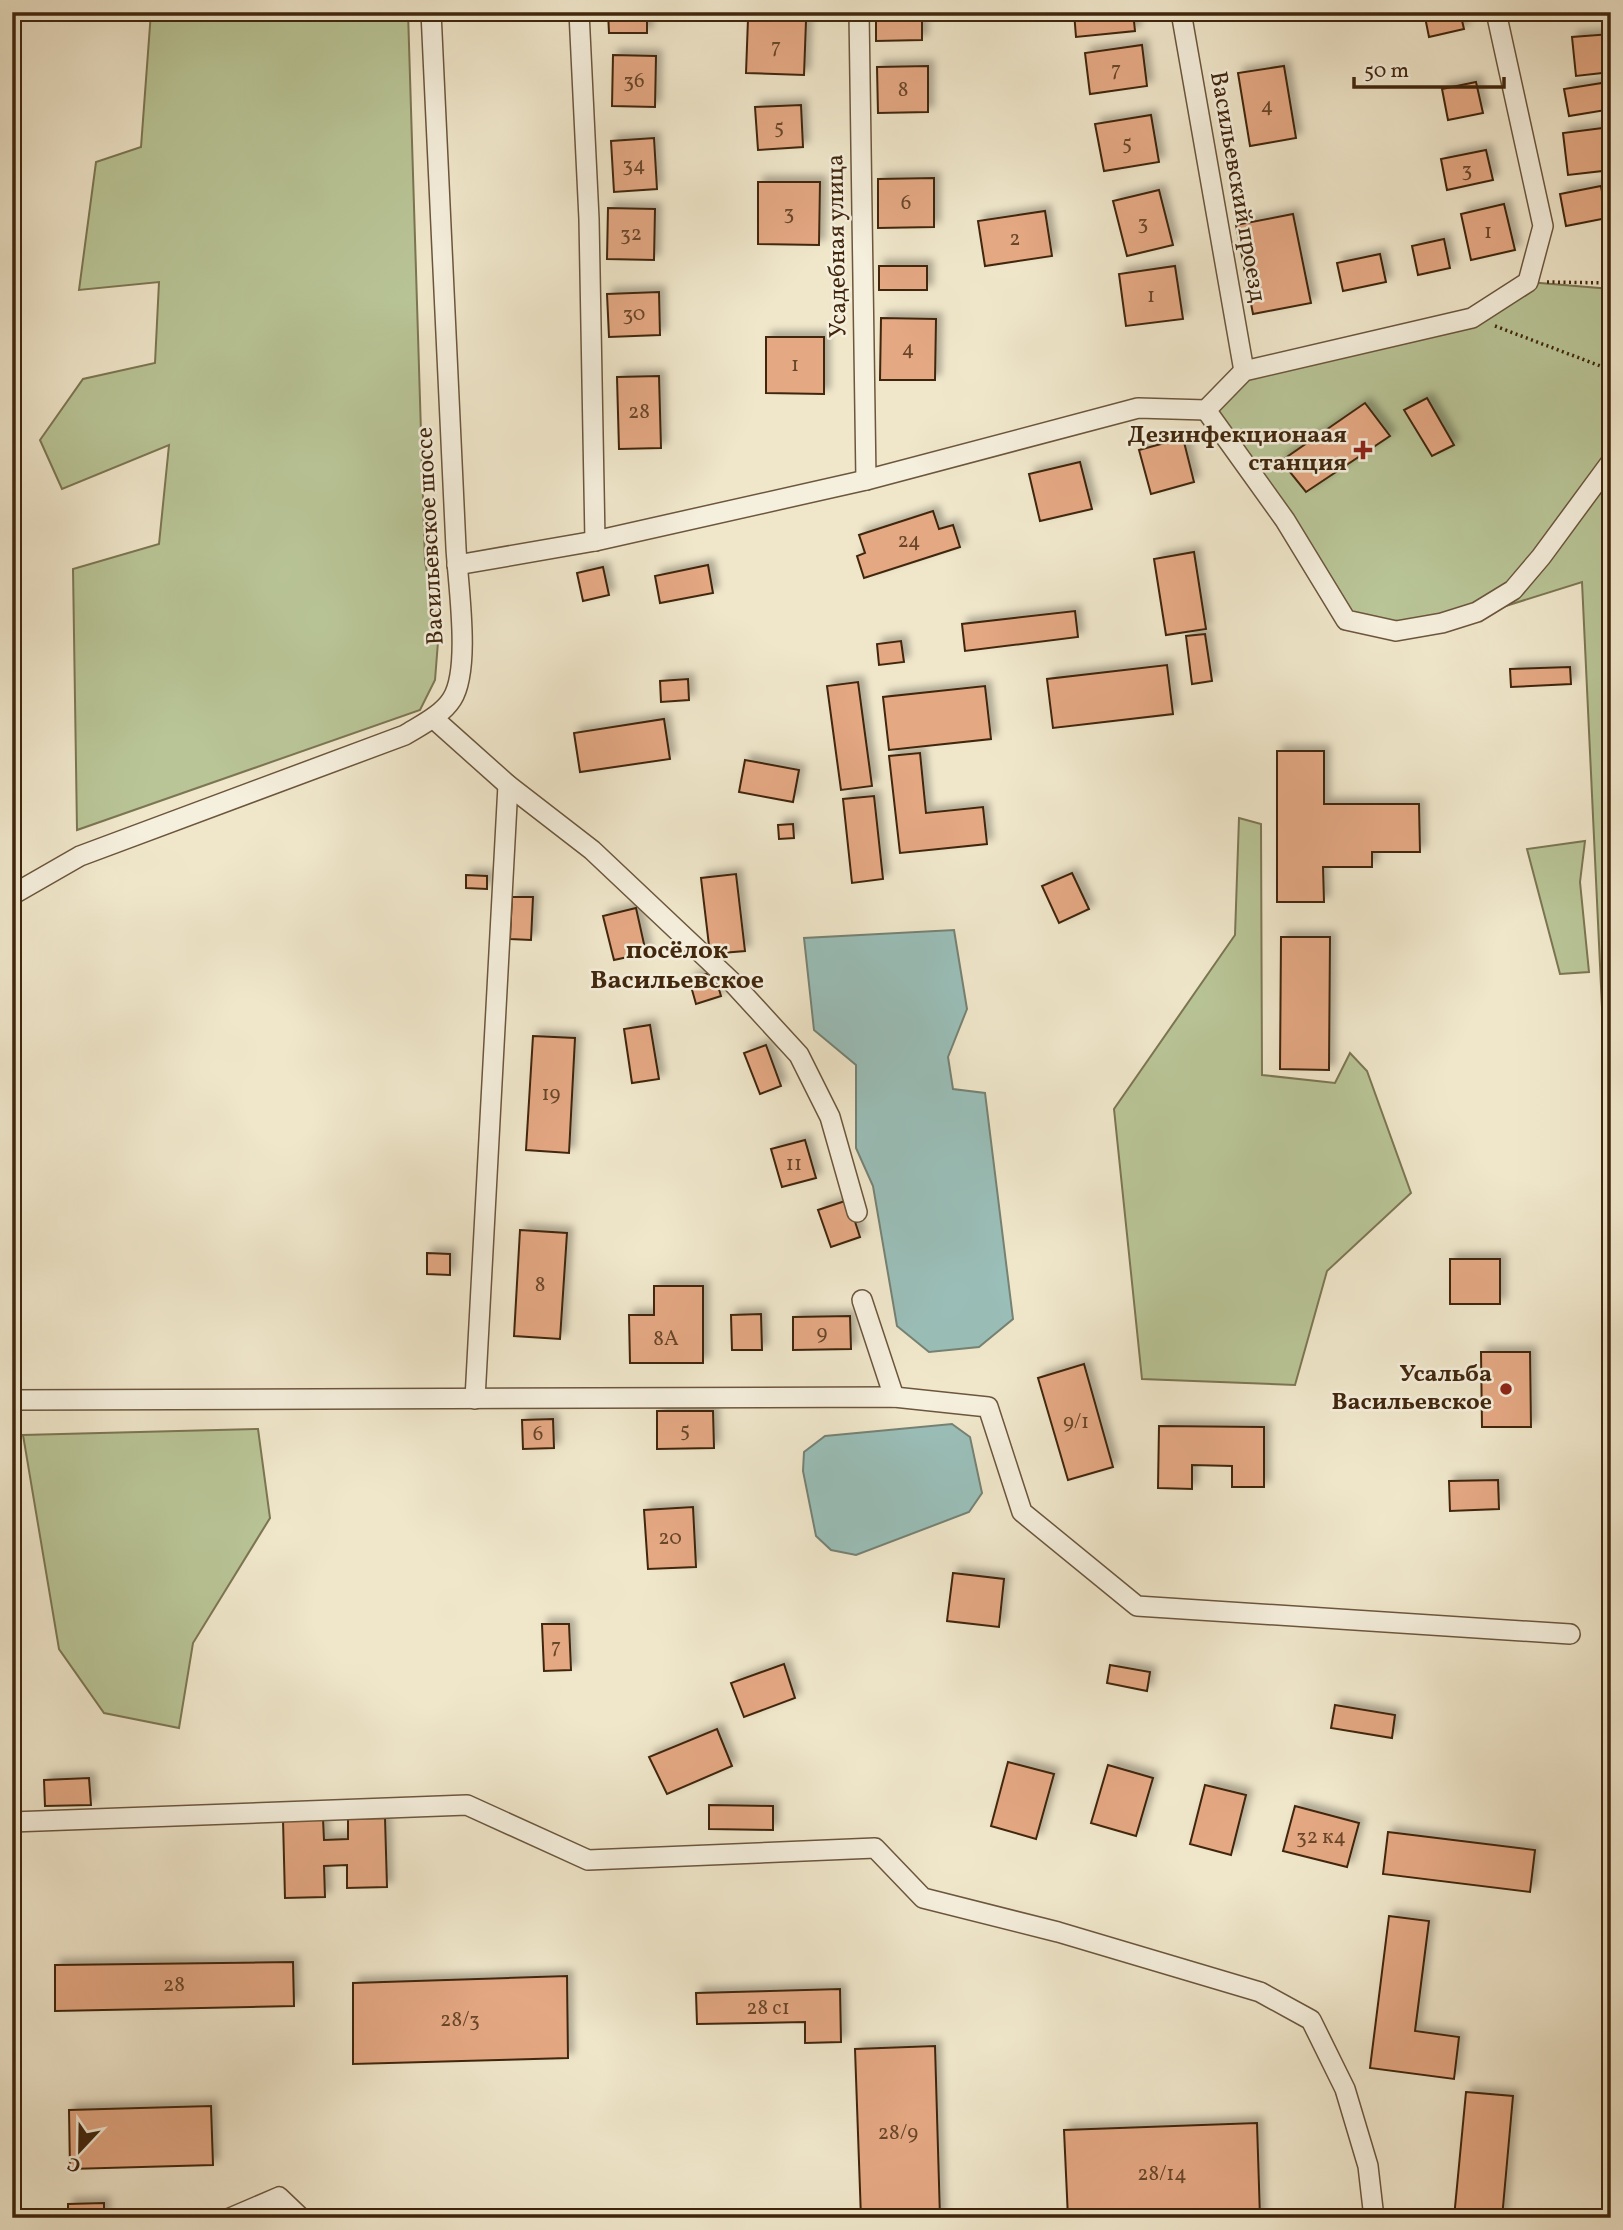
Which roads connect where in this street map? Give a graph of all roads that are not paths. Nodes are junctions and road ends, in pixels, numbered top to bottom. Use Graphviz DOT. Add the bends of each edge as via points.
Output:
graph roads {
  1 [pos="431,12"];
  2 [pos="579,12"];
  3 [pos="859,12"];
  4 [pos="1181,12"];
  5 [pos="1496,12"];
  6 [pos="1244,371"];
  7 [pos="1206,410"];
  8 [pos="1611,463"];
  9 [pos="866,480"];
  10 [pos="596,541"];
  11 [pos="457,565"];
  12 [pos="433,718"];
  13 [pos="508,785"];
  14 [pos="12,895"];
  15 [pos="858,1212"];
  16 [pos="862,1300"];
  17 [pos="894,1397"];
  18 [pos="475,1399"];
  19 [pos="12,1400"];
  20 [pos="1570,1634"];
  21 [pos="12,1822"];
  22 [pos="230,2218"];
  23 [pos="301,2218"];
  24 [pos="1374,2218"];
  1 -- 11 [label="street, Васильевское шоссе"];
  2 -- 10 [label="street"];
  3 -- 9 [label="street, Усадебная улица"];
  4 -- 6 [label="street, Васильевский проезд"];
  5 -- 6 [label="street" via="1543,226 1528,282 1472,317"];
  6 -- 7 [label="street"];
  7 -- 8 [label="street" via="1285,520 1346,620 1396,631 1477,612 1513,590"];
  7 -- 9 [label="street" via="1138,408"];
  9 -- 10 [label="street"];
  10 -- 11 [label="street"];
  11 -- 12 [label="street, Васильевское шоссе" via="463,637 460,668 453,698"];
  12 -- 13 [label="street"];
  12 -- 14 [label="street, Васильевское шоссе" via="405,735 80,856"];
  13 -- 15 [label="street" via="592,850 733,983 799,1055 830,1117"];
  13 -- 18 [label="street"];
  16 -- 17 [label="street"];
  17 -- 18 [label="street"];
  17 -- 20 [label="street" via="988,1407 1022,1512 1137,1606"];
  18 -- 19 [label="street"];
  21 -- 24 [label="street" via="467,1805 588,1860 875,1848 922,1898 1058,1932 1260,1992 1311,2020 1345,2089 1368,2166"];
  22 -- 23 [label="street" via="279,2197"];
}
